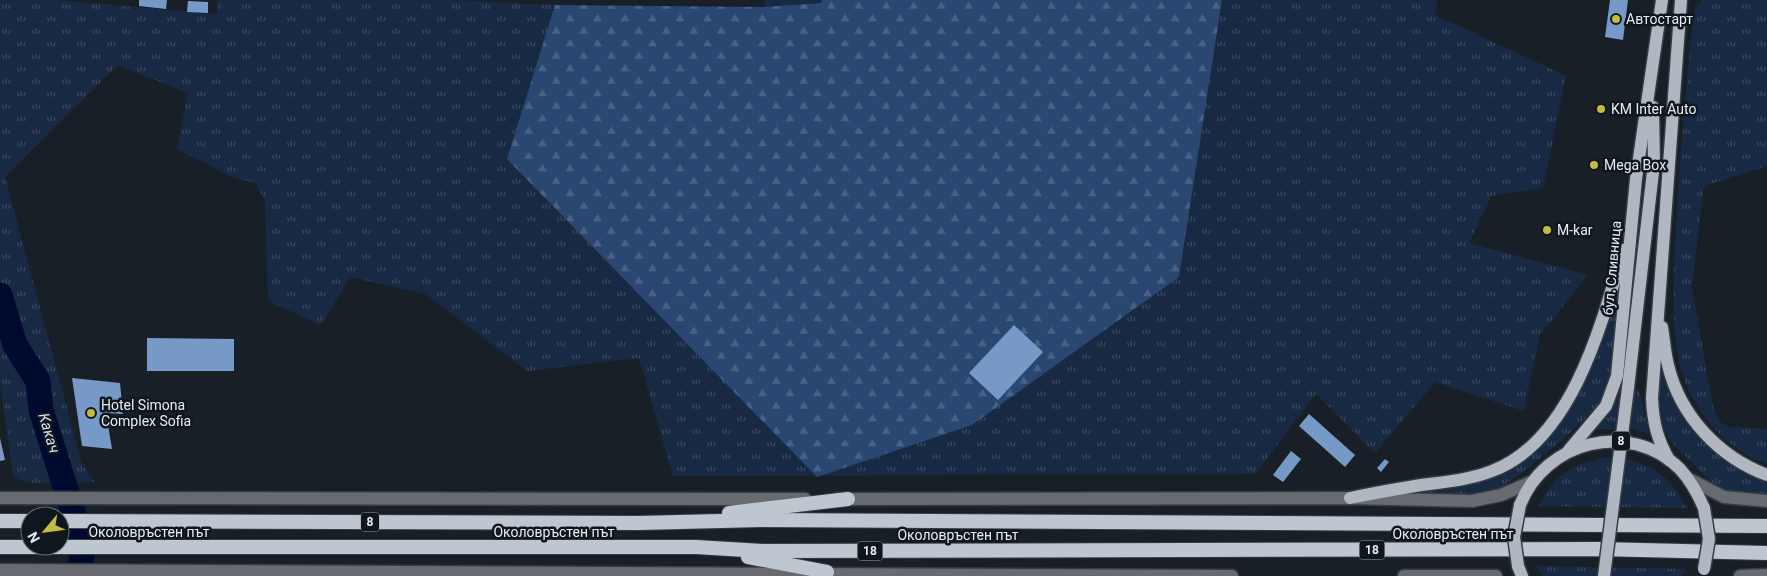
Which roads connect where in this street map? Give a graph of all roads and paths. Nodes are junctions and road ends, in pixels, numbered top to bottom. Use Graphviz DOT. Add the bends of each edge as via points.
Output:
graph roads {
  1 [pos="1662,0"];
  2 [pos="1681,0"];
  3 [pos="1652,74"];
  4 [pos="1673,97"];
  5 [pos="1654,163"];
  6 [pos="1630,224"];
  7 [pos="1659,307"];
  8 [pos="1569,450"];
  9 [pos="1669,460"];
  10 [pos="1767,475"];
  11 [pos="1688,479"];
  12 [pos="1531,482"];
  13 [pos="0,498"];
  14 [pos="1350,498"];
  15 [pos="848,499"];
  16 [pos="1767,501"];
  17 [pos="0,521"];
  18 [pos="20,521"];
  19 [pos="70,521"];
  20 [pos="639,523"];
  21 [pos="1767,526"];
  22 [pos="696,547"];
  23 [pos="0,548"];
  24 [pos="552,549"];
  25 [pos="1767,553"];
  26 [pos="0,570"];
  27 [pos="1520,571"];
  28 [pos="828,572"];
  29 [pos="1702,573"];
  30 [pos="1767,575"];
  31 [pos="1232,576"];
  32 [pos="1404,576"];
  33 [pos="1496,576"];
  34 [pos="1604,576"];
  35 [pos="1740,576"];
  1 -- 3 [label="main road, бул. Сливница"];
  2 -- 4 [label="main road, бул. Сливница"];
  3 -- 5 [label="main road, бул. Сливница"];
  3 -- 6 [label="main road, бул. Сливница"];
  4 -- 5 [label="main road, бул. Сливница"];
  4 -- 7 [label="main road, бул. Сливница"];
  5 -- 34 [label="main road, бул. Сливница, bridge"];
  6 -- 8 [label="main road, бул. Сливница" via="1617,376 1606,406"];
  6 -- 14 [label="main road" via="1593,348 1567,398 1536,442 1518,457 1492,471 1461,480"];
  7 -- 9 [label="main road, бул. Сливница" via="1652,421"];
  7 -- 10 [label="main road" via="1668,366 1690,416 1726,453"];
  8 -- 9 [label="main road, 8" via="1594,442 1626,442"];
  8 -- 12 [label="main road, 8" via="1549,463"];
  9 -- 11 [label="main road, 8"];
  11 -- 16 [label="street" via="1724,497"];
  11 -- 29 [label="main road, 8, bridge" via="1704,508 1709,539"];
  12 -- 14 [label="street, 8" via="1501,496 1483,500"];
  12 -- 27 [label="main road, bridge" via="1520,506 1514,537"];
  13 -- 15 [label="street"];
  14 -- 15 [label="street, 8"];
  15 -- 20 [label="highway, 8"];
  17 -- 18 [label="highway"];
  19 -- 20 [label="highway, Околовръстен път / 8"];
  20 -- 21 [label="highway, Околовръстен път / 18" via="760,520"];
  22 -- 24 [label="highway, Околовръстен път / 18"];
  22 -- 25 [label="highway, Околовръстен път / 18" via="762,551 1606,550"];
  22 -- 28 [label="highway"];
  23 -- 24 [label="highway, Околовръстен път / 8"];
  26 -- 28 [label="street"];
  28 -- 31 [label="street"];
  30 -- 35 [label="street"];
  32 -- 33 [label="street"];
}
